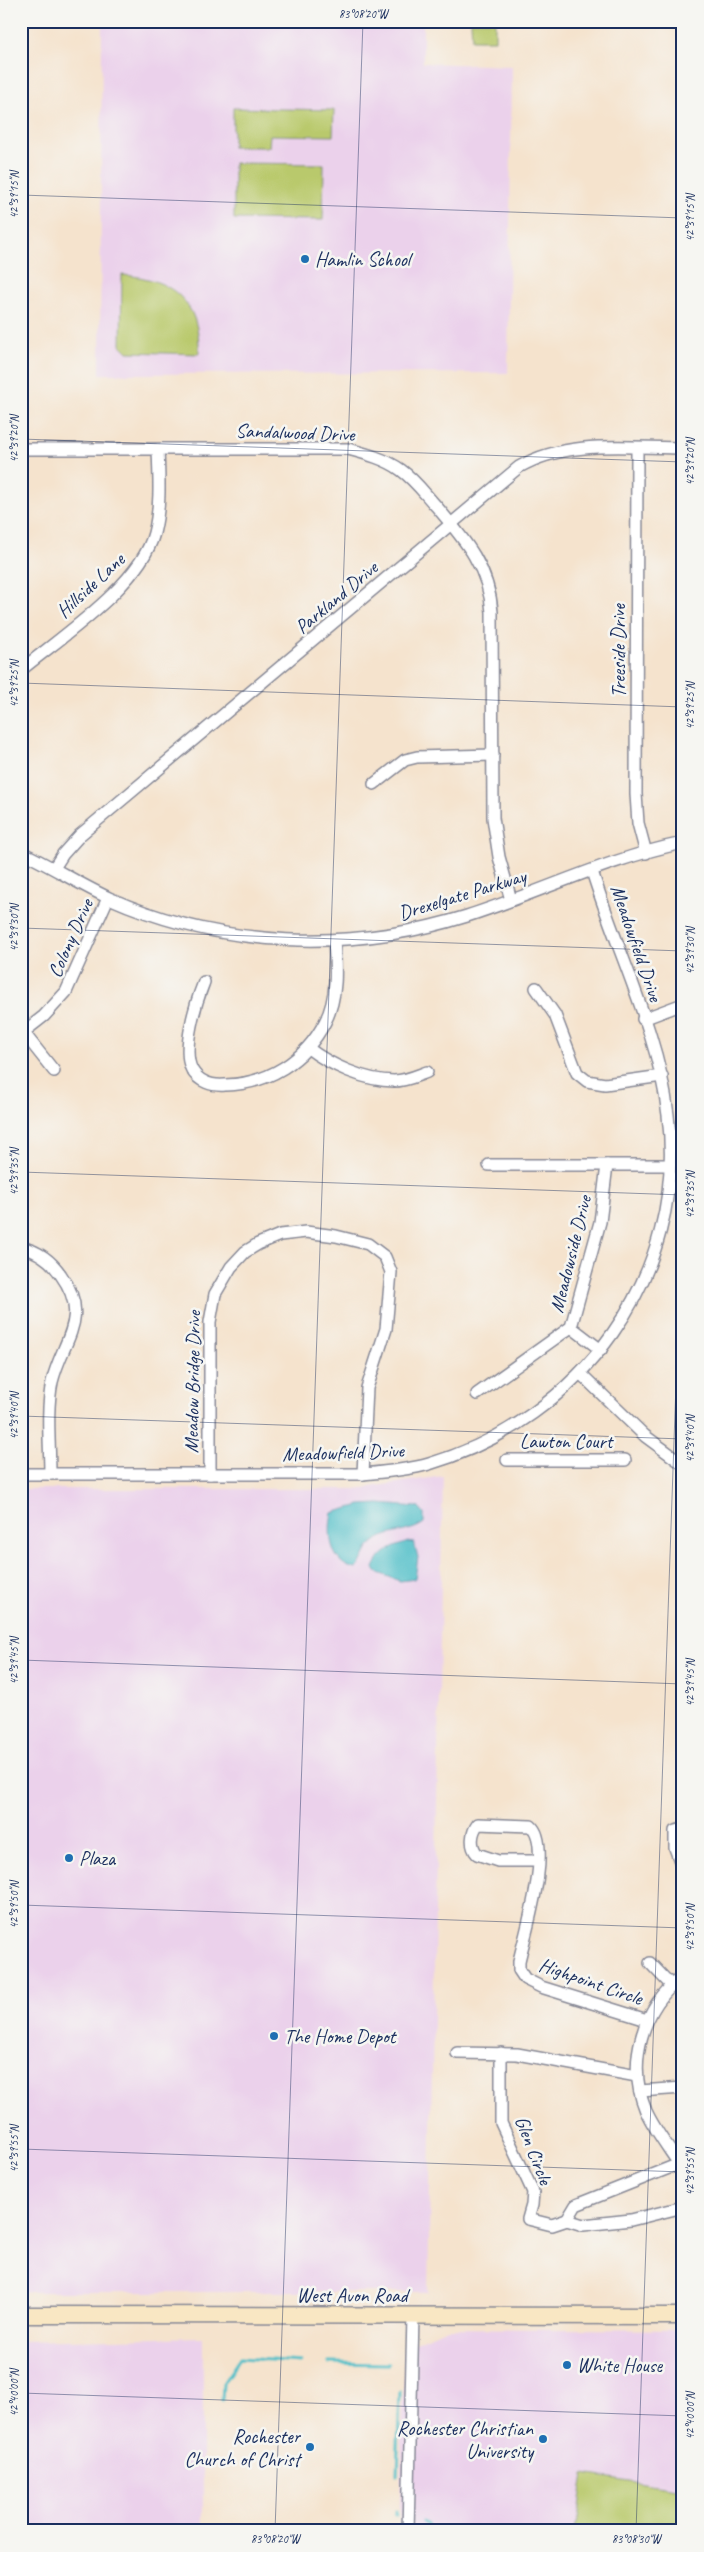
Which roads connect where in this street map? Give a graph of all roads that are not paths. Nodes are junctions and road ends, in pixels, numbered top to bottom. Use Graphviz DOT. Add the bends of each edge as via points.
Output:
graph roads {
  1 [pos="637,448"];
  2 [pos="683,448"];
  3 [pos="21,449"];
  4 [pos="158,449"];
  5 [pos="451,524"];
  6 [pos="21,670"];
  7 [pos="493,755"];
  8 [pos="374,784"];
  9 [pos="683,843"];
  10 [pos="21,852"];
  11 [pos="646,853"];
  12 [pos="54,868"];
  13 [pos="592,871"];
  14 [pos="108,898"];
  15 [pos="511,900"];
  16 [pos="334,940"];
  17 [pos="204,982"];
  18 [pos="536,988"];
  19 [pos="683,1004"];
  20 [pos="643,1018"];
  21 [pos="22,1033"];
  22 [pos="308,1048"];
  23 [pos="54,1071"];
  24 [pos="427,1072"];
  25 [pos="662,1076"];
  26 [pos="489,1164"];
  27 [pos="670,1164"];
  28 [pos="607,1165"];
  29 [pos="21,1247"];
  30 [pos="571,1327"];
  31 [pos="601,1350"];
  32 [pos="581,1374"];
  33 [pos="477,1394"];
  34 [pos="507,1460"];
  35 [pos="625,1460"];
  36 [pos="683,1464"];
  37 [pos="21,1474"];
  38 [pos="50,1474"];
  39 [pos="210,1474"];
  40 [pos="363,1474"];
  41 [pos="683,1830"];
  42 [pos="539,1861"];
  43 [pos="683,1869"];
  44 [pos="650,1963"];
  45 [pos="683,1976"];
  46 [pos="671,1985"];
  47 [pos="647,2020"];
  48 [pos="457,2053"];
  49 [pos="501,2053"];
  50 [pos="638,2076"];
  51 [pos="683,2088"];
  52 [pos="640,2091"];
  53 [pos="681,2167"];
  54 [pos="683,2208"];
  55 [pos="567,2220"];
  56 [pos="21,2315"];
  57 [pos="413,2316"];
  58 [pos="683,2316"];
  59 [pos="408,2531"];
  1 -- 2 [label="street, Parkland Drive"];
  1 -- 5 [label="street, Parkland Drive" via="578,448 541,456 519,468"];
  1 -- 11 [label="street, Treeside Drive" via="636,794 638,823"];
  3 -- 4 [label="street, Sandalwood Drive"];
  4 -- 5 [label="street, Sandalwood Drive" via="333,448 370,454 409,476"];
  4 -- 6 [label="street, Hillside Lane" via="157,520 142,561 115,592"];
  5 -- 7 [label="street, Sandalwood Drive" via="479,562 490,593"];
  5 -- 12 [label="street, Parkland Drive" via="80,835"];
  7 -- 8 [label="street" via="418,756 405,760"];
  7 -- 15 [label="street, Sandalwood Drive" via="494,824"];
  9 -- 11 [label="street, Drexelgate Parkway"];
  10 -- 12 [label="street, Drexelgate Parkway"];
  11 -- 13 [label="street, Drexelgate Parkway"];
  12 -- 14 [label="street, Drexelgate Parkway"];
  13 -- 15 [label="street, Drexelgate Parkway"];
  13 -- 20 [label="street, Meadowfield Drive"];
  14 -- 16 [label="street, Drexelgate Parkway" via="173,921 224,933 275,939"];
  14 -- 21 [label="street, Colony Drive" via="66,992 44,1016"];
  15 -- 16 [label="street, Drexelgate Parkway" via="413,930"];
  16 -- 22 [label="street" via="336,980 333,999 325,1021"];
  17 -- 22 [label="street" via="193,1009 189,1055 193,1071 208,1084 232,1085 265,1078 281,1070"];
  18 -- 25 [label="street" via="555,1014 577,1073 587,1081 605,1084"];
  19 -- 20 [label="street"];
  20 -- 25 [label="street, Meadowfield Drive"];
  21 -- 23 [label="street"];
  22 -- 24 [label="street" via="336,1065 385,1080 407,1080"];
  25 -- 27 [label="street, Meadowfield Drive" via="669,1118"];
  26 -- 28 [label="street, Meadowside Drive"];
  27 -- 28 [label="street, Meadowside Drive"];
  27 -- 31 [label="street, Meadowfield Drive" via="667,1201 653,1254 628,1311"];
  28 -- 30 [label="street, Meadowside Drive" via="600,1222"];
  29 -- 38 [label="street" via="39,1253 59,1272 72,1293 75,1307 73,1329 52,1383"];
  30 -- 31 [label="street"];
  30 -- 33 [label="street, Meadowside Drive"];
  31 -- 32 [label="street, Meadowfield Drive"];
  32 -- 36 [label="street" via="645,1436"];
  32 -- 40 [label="street, Meadowfield Drive" via="550,1403 496,1437 428,1464"];
  34 -- 35 [label="street, Lawton Court"];
  37 -- 38 [label="street, Meadowfield Drive"];
  38 -- 39 [label="street, Meadowfield Drive"];
  39 -- 40 [label="street, Meadowfield Drive"];
  39 -- 40 [label="street, Meadow Bridge Drive" via="210,1322 214,1294 245,1252 275,1237 306,1232 368,1244 385,1257 391,1272 386,1329 367,1388"];
  41 -- 43 [label="street" via="675,1831 675,1848"];
  42 -- 42 [label="street, Highpoint Circle" via="498,1861 477,1854 472,1842 474,1828 478,1824 531,1826 539,1837"];
  42 -- 47 [label="street, Highpoint Circle" via="519,1962 524,1979 567,1997"];
  44 -- 46 [label="street"];
  45 -- 46 [label="street"];
  46 -- 47 [label="street"];
  47 -- 50 [label="street" via="640,2043"];
  48 -- 49 [label="street"];
  49 -- 50 [label="street"];
  49 -- 55 [label="street, Glen Circle" via="501,2123 532,2192 528,2219 552,2225"];
  50 -- 52 [label="street"];
  51 -- 52 [label="street"];
  52 -- 53 [label="street" via="649,2117"];
  53 -- 55 [label="street" via="576,2206"];
  54 -- 55 [label="street, Glen Circle" via="631,2220 583,2224"];
  56 -- 57 [label="main road, West Avon Road"];
  57 -- 58 [label="main road, West Avon Road"];
  57 -- 59 [label="street"];
}
